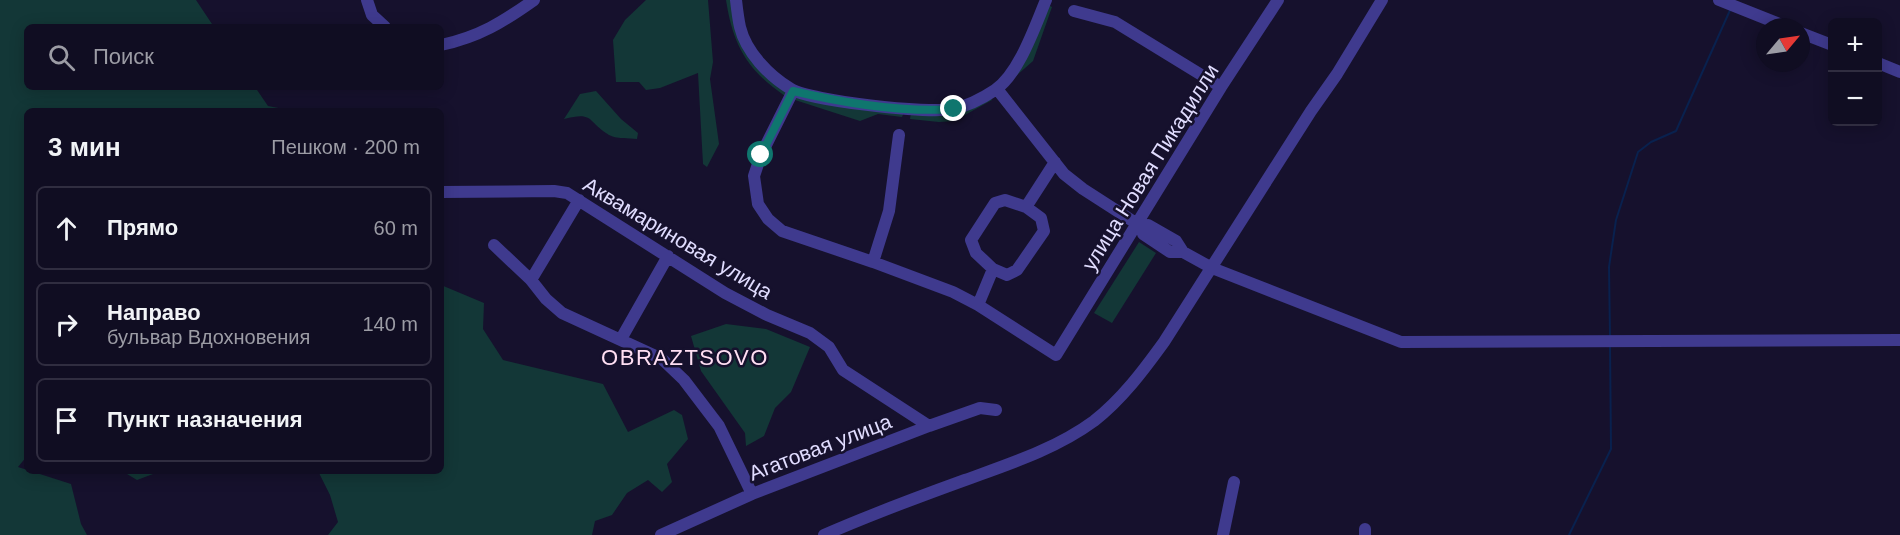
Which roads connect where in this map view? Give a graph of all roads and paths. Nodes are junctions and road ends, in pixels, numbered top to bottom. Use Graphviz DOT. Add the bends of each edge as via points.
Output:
graph roads {
  1 [pos="367,0"];
  2 [pos="534,0"];
  3 [pos="736,0"];
  4 [pos="1046,0"];
  5 [pos="1278,0"];
  6 [pos="1382,0"];
  7 [pos="1719,0"];
  8 [pos="1074,11"];
  9 [pos="1764,18"];
  10 [pos="382,24"];
  11 [pos="1810,36"];
  12 [pos="1828,43"];
  13 [pos="444,44"];
  14 [pos="1882,65"];
  15 [pos="1900,72"];
  16 [pos="1221,87"];
  17 [pos="997,89"];
  18 [pos="793,91"];
  19 [pos="899,135"];
  20 [pos="1055,162"];
  21 [pos="444,192"];
  22 [pos="579,200"];
  23 [pos="1026,207"];
  24 [pos="1140,226"];
  25 [pos="494,245"];
  26 [pos="669,256"];
  27 [pos="873,262"];
  28 [pos="1212,268"];
  29 [pos="993,269"];
  30 [pos="531,280"];
  31 [pos="978,305"];
  32 [pos="621,339"];
  33 [pos="1900,340"];
  34 [pos="996,410"];
  35 [pos="929,426"];
  36 [pos="1234,482"];
  37 [pos="752,494"];
  38 [pos="661,535"];
  39 [pos="824,535"];
  40 [pos="1223,535"];
  1 -- 10 [label="street" via="372,15"];
  2 -- 13 [label="street" via="501,23 466,40"];
  3 -- 18 [label="street" via="740,29 753,54 768,72"];
  4 -- 17 [label="street" via="1026,49"];
  5 -- 16 [label="street, улица Новая Пикадилли"];
  6 -- 28 [label="street"];
  7 -- 9 [label="street"];
  8 -- 16 [label="street" via="1133,31"];
  11 -- 12 [label="street"];
  14 -- 15 [label="street"];
  16 -- 24 [label="street, улица Новая Пикадилли"];
  17 -- 18 [label="street" via="954,109 932,111 830,100"];
  17 -- 20 [label="street"];
  18 -- 27 [label="street" via="754,176 759,204 782,231"];
  19 -- 27 [label="street" via="889,211"];
  20 -- 23 [label="street"];
  20 -- 24 [label="street" via="1083,189"];
  21 -- 22 [label="street, Аквамариновая улица" via="554,191"];
  22 -- 26 [label="street, Аквамариновая улица"];
  22 -- 30 [label="street"];
  23 -- 29 [label="street" via="1041,218 1044,231 1017,270 1007,275"];
  23 -- 29 [label="street" via="1005,200 995,203 971,240 976,253"];
  24 -- 28 [label="street" via="1148,225 1176,241 1184,252"];
  24 -- 31 [label="street, улица Новая Пикадилли" via="1056,355"];
  25 -- 30 [label="street"];
  26 -- 32 [label="street"];
  26 -- 35 [label="street, Аквамариновая улица" via="725,293 810,333 829,347 843,370"];
  27 -- 31 [label="street"];
  28 -- 33 [label="street" via="1401,342"];
  28 -- 39 [label="street" via="1139,376 1092,422 1047,448"];
  29 -- 31 [label="street"];
  30 -- 32 [label="street" via="562,313"];
  32 -- 37 [label="street" via="662,359 684,380 719,426"];
  34 -- 35 [label="street, Агатовая улица" via="980,408"];
  35 -- 37 [label="street, Агатовая улица"];
  36 -- 40 [label="street"];
  37 -- 38 [label="street, Агатовая улица"];
}
